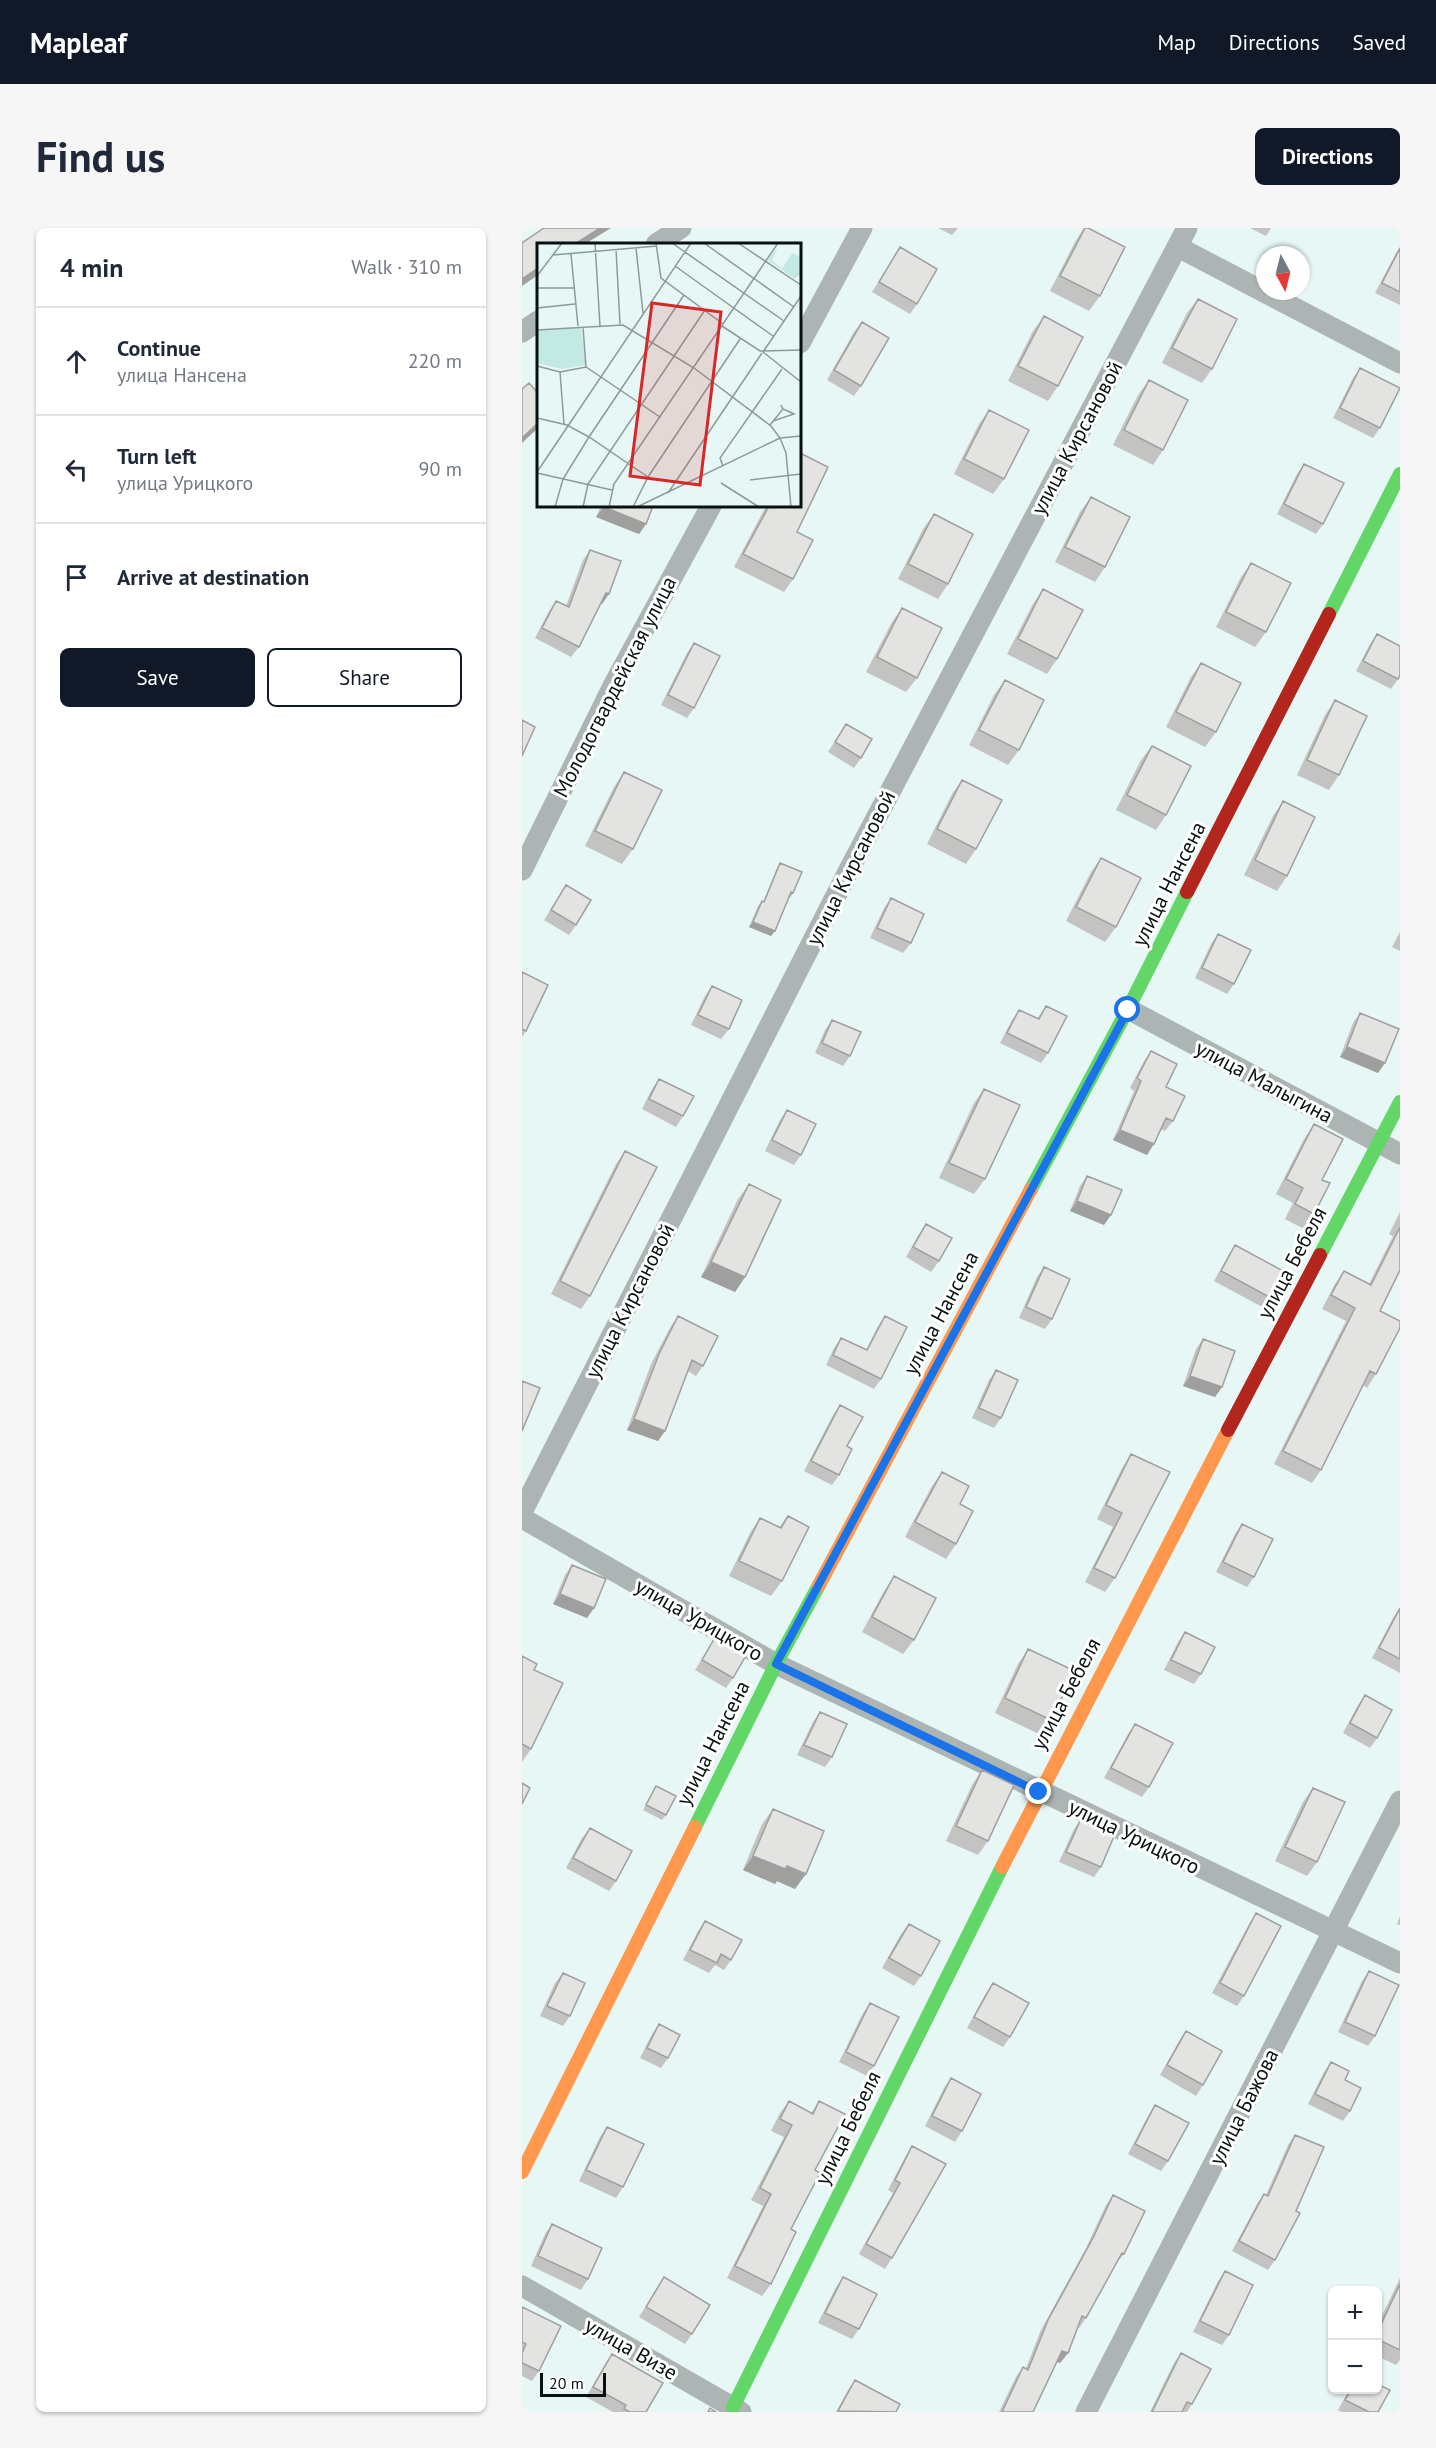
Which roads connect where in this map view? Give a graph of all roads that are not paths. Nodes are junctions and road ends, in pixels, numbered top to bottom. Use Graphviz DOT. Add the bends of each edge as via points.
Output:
graph roads {
  1 [pos="681,228"];
  2 [pos="862,228"];
  3 [pos="1183,237"];
  4 [pos="658,243"];
  5 [pos="537,322"];
  6 [pos="522,332"];
  7 [pos="801,341"];
  8 [pos="1400,363"];
  9 [pos="1400,474"];
  10 [pos="710,507"];
  11 [pos="522,870"];
  12 [pos="1128,1010"];
  13 [pos="1400,1102"];
  14 [pos="1379,1143"];
  15 [pos="1400,1154"];
  16 [pos="522,1512"];
  17 [pos="522,1518"];
  18 [pos="776,1664"];
  19 [pos="1039,1792"];
  20 [pos="1400,1801"];
  21 [pos="1334,1933"];
  22 [pos="1400,1963"];
  23 [pos="522,2172"];
  24 [pos="522,2286"];
  25 [pos="737,2410"];
  26 [pos="1086,2412"];
  1 -- 4 [label="street"];
  2 -- 7 [label="street"];
  3 -- 8 [label="street"];
  3 -- 16 [label="street, улица Кирсановой" via="852,864"];
  5 -- 6 [label="street"];
  9 -- 12 [label="main road, улица Нансена"];
  10 -- 11 [label="street, Молодогвардейская улица" via="614,684"];
  12 -- 14 [label="street, улица Малыгина"];
  12 -- 18 [label="main road, улица Нансена"];
  13 -- 14 [label="main road, улица Бебеля"];
  14 -- 15 [label="street, улица Малыгина"];
  14 -- 19 [label="main road, улица Бебеля"];
  17 -- 18 [label="street, улица Урицкого"];
  18 -- 19 [label="street, улица Урицкого"];
  18 -- 23 [label="main road, улица Нансена"];
  19 -- 21 [label="street, улица Урицкого"];
  19 -- 25 [label="main road, улица Бебеля"];
  20 -- 21 [label="street, улица Бажова"];
  21 -- 22 [label="street, улица Урицкого"];
  21 -- 26 [label="street, улица Бажова"];
  24 -- 25 [label="street, улица Визе"];
}
